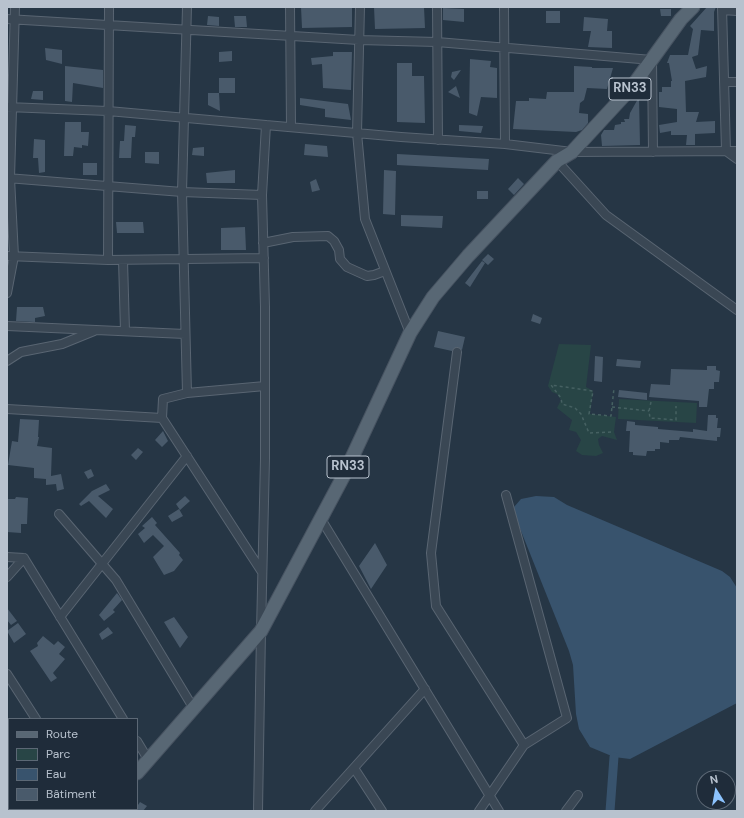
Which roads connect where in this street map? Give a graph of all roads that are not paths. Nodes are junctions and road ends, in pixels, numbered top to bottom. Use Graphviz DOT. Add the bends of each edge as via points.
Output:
graph roads {
  1 [pos="15,7"];
  2 [pos="109,7"];
  3 [pos="188,7"];
  4 [pos="290,7"];
  5 [pos="360,7"];
  6 [pos="437,7"];
  7 [pos="504,7"];
  8 [pos="693,7"];
  9 [pos="722,9"];
  10 [pos="737,11"];
  11 [pos="11,19"];
  12 [pos="109,24"];
  13 [pos="187,29"];
  14 [pos="290,35"];
  15 [pos="359,40"];
  16 [pos="437,42"];
  17 [pos="504,48"];
  18 [pos="652,60"];
  19 [pos="724,82"];
  20 [pos="737,82"];
  21 [pos="10,107"];
  22 [pos="108,111"];
  23 [pos="183,118"];
  24 [pos="266,125"];
  25 [pos="291,127"];
  26 [pos="357,133"];
  27 [pos="438,140"];
  28 [pos="504,144"];
  29 [pos="726,151"];
  30 [pos="737,151"];
  31 [pos="572,152"];
  32 [pos="653,152"];
  33 [pos="737,158"];
  34 [pos="557,161"];
  35 [pos="8,178"];
  36 [pos="108,186"];
  37 [pos="182,192"];
  38 [pos="262,195"];
  39 [pos="263,243"];
  40 [pos="10,256"];
  41 [pos="182,258"];
  42 [pos="264,258"];
  43 [pos="108,260"];
  44 [pos="123,260"];
  45 [pos="385,271"];
  46 [pos="7,293"];
  47 [pos="737,310"];
  48 [pos="7,326"];
  49 [pos="98,330"];
  50 [pos="125,331"];
  51 [pos="410,333"];
  52 [pos="185,334"];
  53 [pos="457,352"];
  54 [pos="7,361"];
  55 [pos="265,386"];
  56 [pos="187,393"];
  57 [pos="7,409"];
  58 [pos="162,418"];
  59 [pos="187,456"];
  60 [pos="506,496"];
  61 [pos="59,514"];
  62 [pos="321,519"];
  63 [pos="7,557"];
  64 [pos="24,558"];
  65 [pos="102,564"];
  66 [pos="262,572"];
  67 [pos="7,577"];
  68 [pos="60,617"];
  69 [pos="260,631"];
  70 [pos="7,674"];
  71 [pos="425,690"];
  72 [pos="194,709"];
  73 [pos="35,718"];
  74 [pos="122,718"];
  75 [pos="138,743"];
  76 [pos="524,745"];
  77 [pos="149,760"];
  78 [pos="354,768"];
  79 [pos="138,772"];
  80 [pos="578,795"];
  81 [pos="490,796"];
  82 [pos="258,811"];
  83 [pos="315,811"];
  84 [pos="382,811"];
  85 [pos="479,811"];
  86 [pos="499,811"];
  87 [pos="566,811"];
  1 -- 11 [label="street"];
  2 -- 12 [label="street"];
  3 -- 13 [label="street"];
  4 -- 14 [label="street"];
  5 -- 15 [label="street"];
  6 -- 16 [label="street"];
  7 -- 17 [label="street"];
  8 -- 18 [label="main road, RN33" via="681,19"];
  9 -- 10 [label="street"];
  9 -- 19 [label="street"];
  11 -- 12 [label="street"];
  11 -- 21 [label="street"];
  12 -- 13 [label="street"];
  12 -- 22 [label="street"];
  13 -- 14 [label="street"];
  13 -- 23 [label="street"];
  14 -- 15 [label="street"];
  14 -- 25 [label="street"];
  15 -- 16 [label="street"];
  15 -- 26 [label="street"];
  16 -- 17 [label="street"];
  16 -- 27 [label="street"];
  17 -- 18 [label="street"];
  17 -- 28 [label="street"];
  18 -- 31 [label="main road, RN33" via="632,88"];
  18 -- 32 [label="street"];
  19 -- 20 [label="street"];
  19 -- 29 [label="street"];
  21 -- 22 [label="street"];
  21 -- 35 [label="street"];
  22 -- 23 [label="street"];
  22 -- 36 [label="street"];
  23 -- 24 [label="street"];
  23 -- 37 [label="street"];
  24 -- 25 [label="street"];
  24 -- 38 [label="street"];
  25 -- 26 [label="street"];
  26 -- 27 [label="street"];
  26 -- 45 [label="street" via="365,219"];
  27 -- 28 [label="street"];
  28 -- 31 [label="street"];
  29 -- 30 [label="street"];
  29 -- 32 [label="street"];
  29 -- 33 [label="street"];
  31 -- 32 [label="street"];
  31 -- 34 [label="main road, RN33"];
  34 -- 47 [label="street" via="606,216"];
  34 -- 51 [label="main road, RN33" via="468,256 433,297"];
  35 -- 36 [label="street"];
  35 -- 40 [label="street"];
  36 -- 37 [label="street"];
  36 -- 43 [label="street"];
  37 -- 38 [label="street"];
  37 -- 41 [label="street"];
  38 -- 39 [label="street"];
  39 -- 42 [label="street"];
  39 -- 45 [label="street" via="293,236 328,236 334,241 340,259 347,267 367,276"];
  40 -- 43 [label="street"];
  40 -- 46 [label="street"];
  41 -- 42 [label="street"];
  41 -- 44 [label="street"];
  41 -- 52 [label="street"];
  42 -- 55 [label="street"];
  43 -- 44 [label="street"];
  44 -- 50 [label="street"];
  45 -- 51 [label="street"];
  48 -- 49 [label="street"];
  49 -- 50 [label="street"];
  49 -- 54 [label="street" via="62,344 22,352"];
  50 -- 52 [label="street"];
  51 -- 62 [label="main road, RN33"];
  52 -- 56 [label="street"];
  53 -- 76 [label="street" via="431,553 436,606"];
  55 -- 56 [label="street"];
  55 -- 66 [label="street"];
  56 -- 58 [label="street" via="163,399"];
  57 -- 58 [label="street"];
  58 -- 59 [label="street"];
  59 -- 65 [label="street"];
  59 -- 66 [label="street"];
  60 -- 76 [label="street" via="568,718"];
  61 -- 65 [label="street"];
  62 -- 69 [label="main road, RN33"];
  62 -- 71 [label="street"];
  63 -- 64 [label="street"];
  64 -- 67 [label="street"];
  64 -- 68 [label="street"];
  65 -- 68 [label="street"];
  65 -- 72 [label="street" via="116,580"];
  66 -- 69 [label="street"];
  68 -- 74 [label="street"];
  69 -- 72 [label="main road, RN33"];
  69 -- 82 [label="street"];
  70 -- 73 [label="street"];
  71 -- 78 [label="street"];
  71 -- 81 [label="street"];
  72 -- 77 [label="main road, RN33"];
  75 -- 77 [label="street"];
  76 -- 81 [label="street"];
  77 -- 79 [label="main road, RN33"];
  78 -- 83 [label="street"];
  78 -- 84 [label="street"];
  80 -- 87 [label="street"];
  81 -- 85 [label="street"];
  81 -- 86 [label="street"];
}
